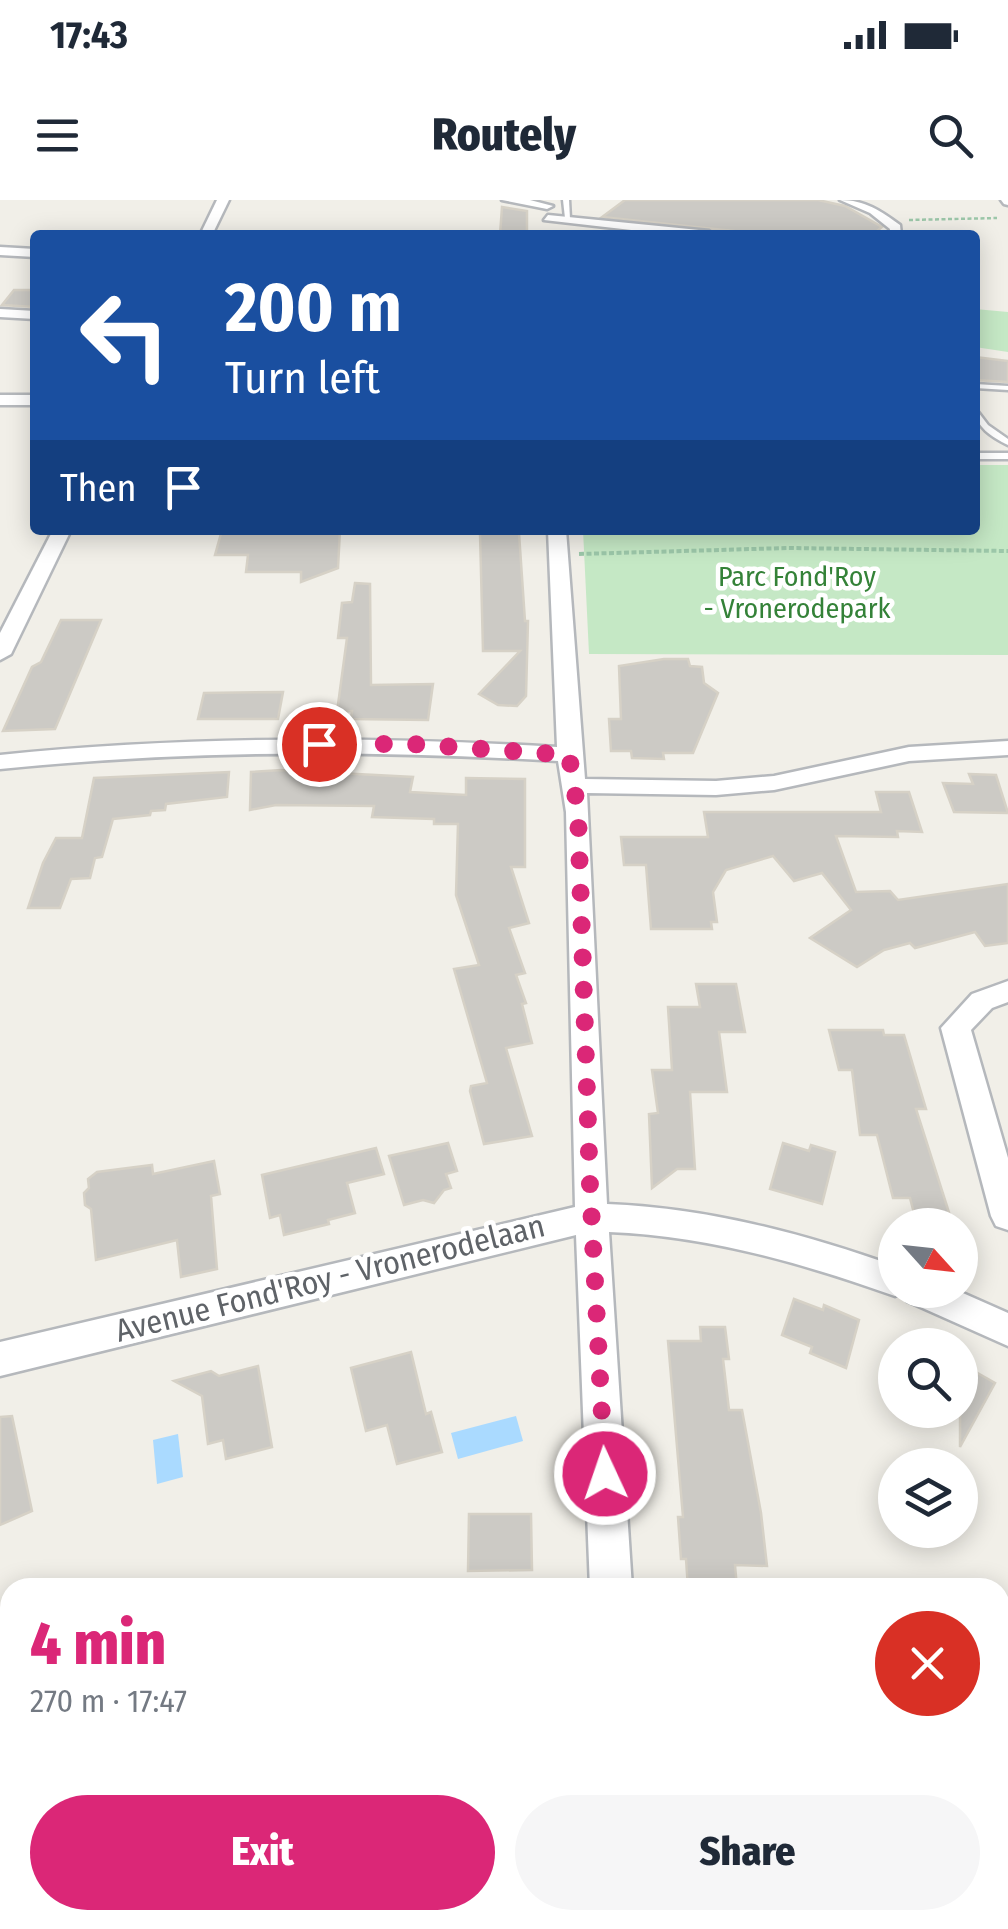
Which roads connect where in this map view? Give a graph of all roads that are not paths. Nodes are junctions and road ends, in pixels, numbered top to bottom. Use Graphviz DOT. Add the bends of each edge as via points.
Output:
graph roads {
  1 [pos="223,200"];
  2 [pos="508,200"];
  3 [pos="566,200"];
  4 [pos="846,200"];
  5 [pos="547,208"];
  6 [pos="568,218"];
  7 [pos="208,230"];
  8 [pos="668,230"];
  9 [pos="896,230"];
  10 [pos="0,251"];
  11 [pos="30,253"];
  12 [pos="0,313"];
  13 [pos="30,315"];
  14 [pos="980,386"];
  15 [pos="1008,388"];
  16 [pos="0,400"];
  17 [pos="30,400"];
  18 [pos="980,417"];
  19 [pos="1008,428"];
  20 [pos="990,430"];
  21 [pos="1008,444"];
  22 [pos="980,456"];
  23 [pos="1008,456"];
  24 [pos="59,535"];
  25 [pos="557,535"];
  26 [pos="9,620"];
  27 [pos="0,654"];
  28 [pos="1008,748"];
  29 [pos="569,755"];
  30 [pos="0,762"];
  31 [pos="576,786"];
  32 [pos="1008,991"];
  33 [pos="1008,1216"];
  34 [pos="592,1217"];
  35 [pos="878,1274"];
  36 [pos="959,1308"];
  37 [pos="1008,1330"];
  38 [pos="0,1359"];
  39 [pos="610,1578"];
  1 -- 7 [label="street"];
  2 -- 5 [label="street"];
  3 -- 6 [label="lane"];
  4 -- 9 [label="street"];
  5 -- 6 [label="street"];
  6 -- 8 [label="street"];
  10 -- 11 [label="street"];
  12 -- 13 [label="street"];
  14 -- 15 [label="lane"];
  16 -- 17 [label="street"];
  18 -- 20 [label="lane"];
  19 -- 20 [label="lane"];
  20 -- 21 [label="lane"];
  22 -- 23 [label="lane"];
  24 -- 26 [label="street"];
  25 -- 29 [label="street"];
  26 -- 27 [label="street"];
  28 -- 31 [label="street" via="909,754 774,783"];
  29 -- 30 [label="street" via="288,743"];
  29 -- 31 [label="street"];
  31 -- 34 [label="street"];
  32 -- 33 [label="street" via="982,1001 956,1028"];
  34 -- 35 [label="street, Avenue Fond'Roy - Vronerodelaan" via="728,1230"];
  34 -- 38 [label="street, Avenue Fond'Roy - Vronerodelaan"];
  34 -- 39 [label="street"];
  36 -- 37 [label="street"];
}
